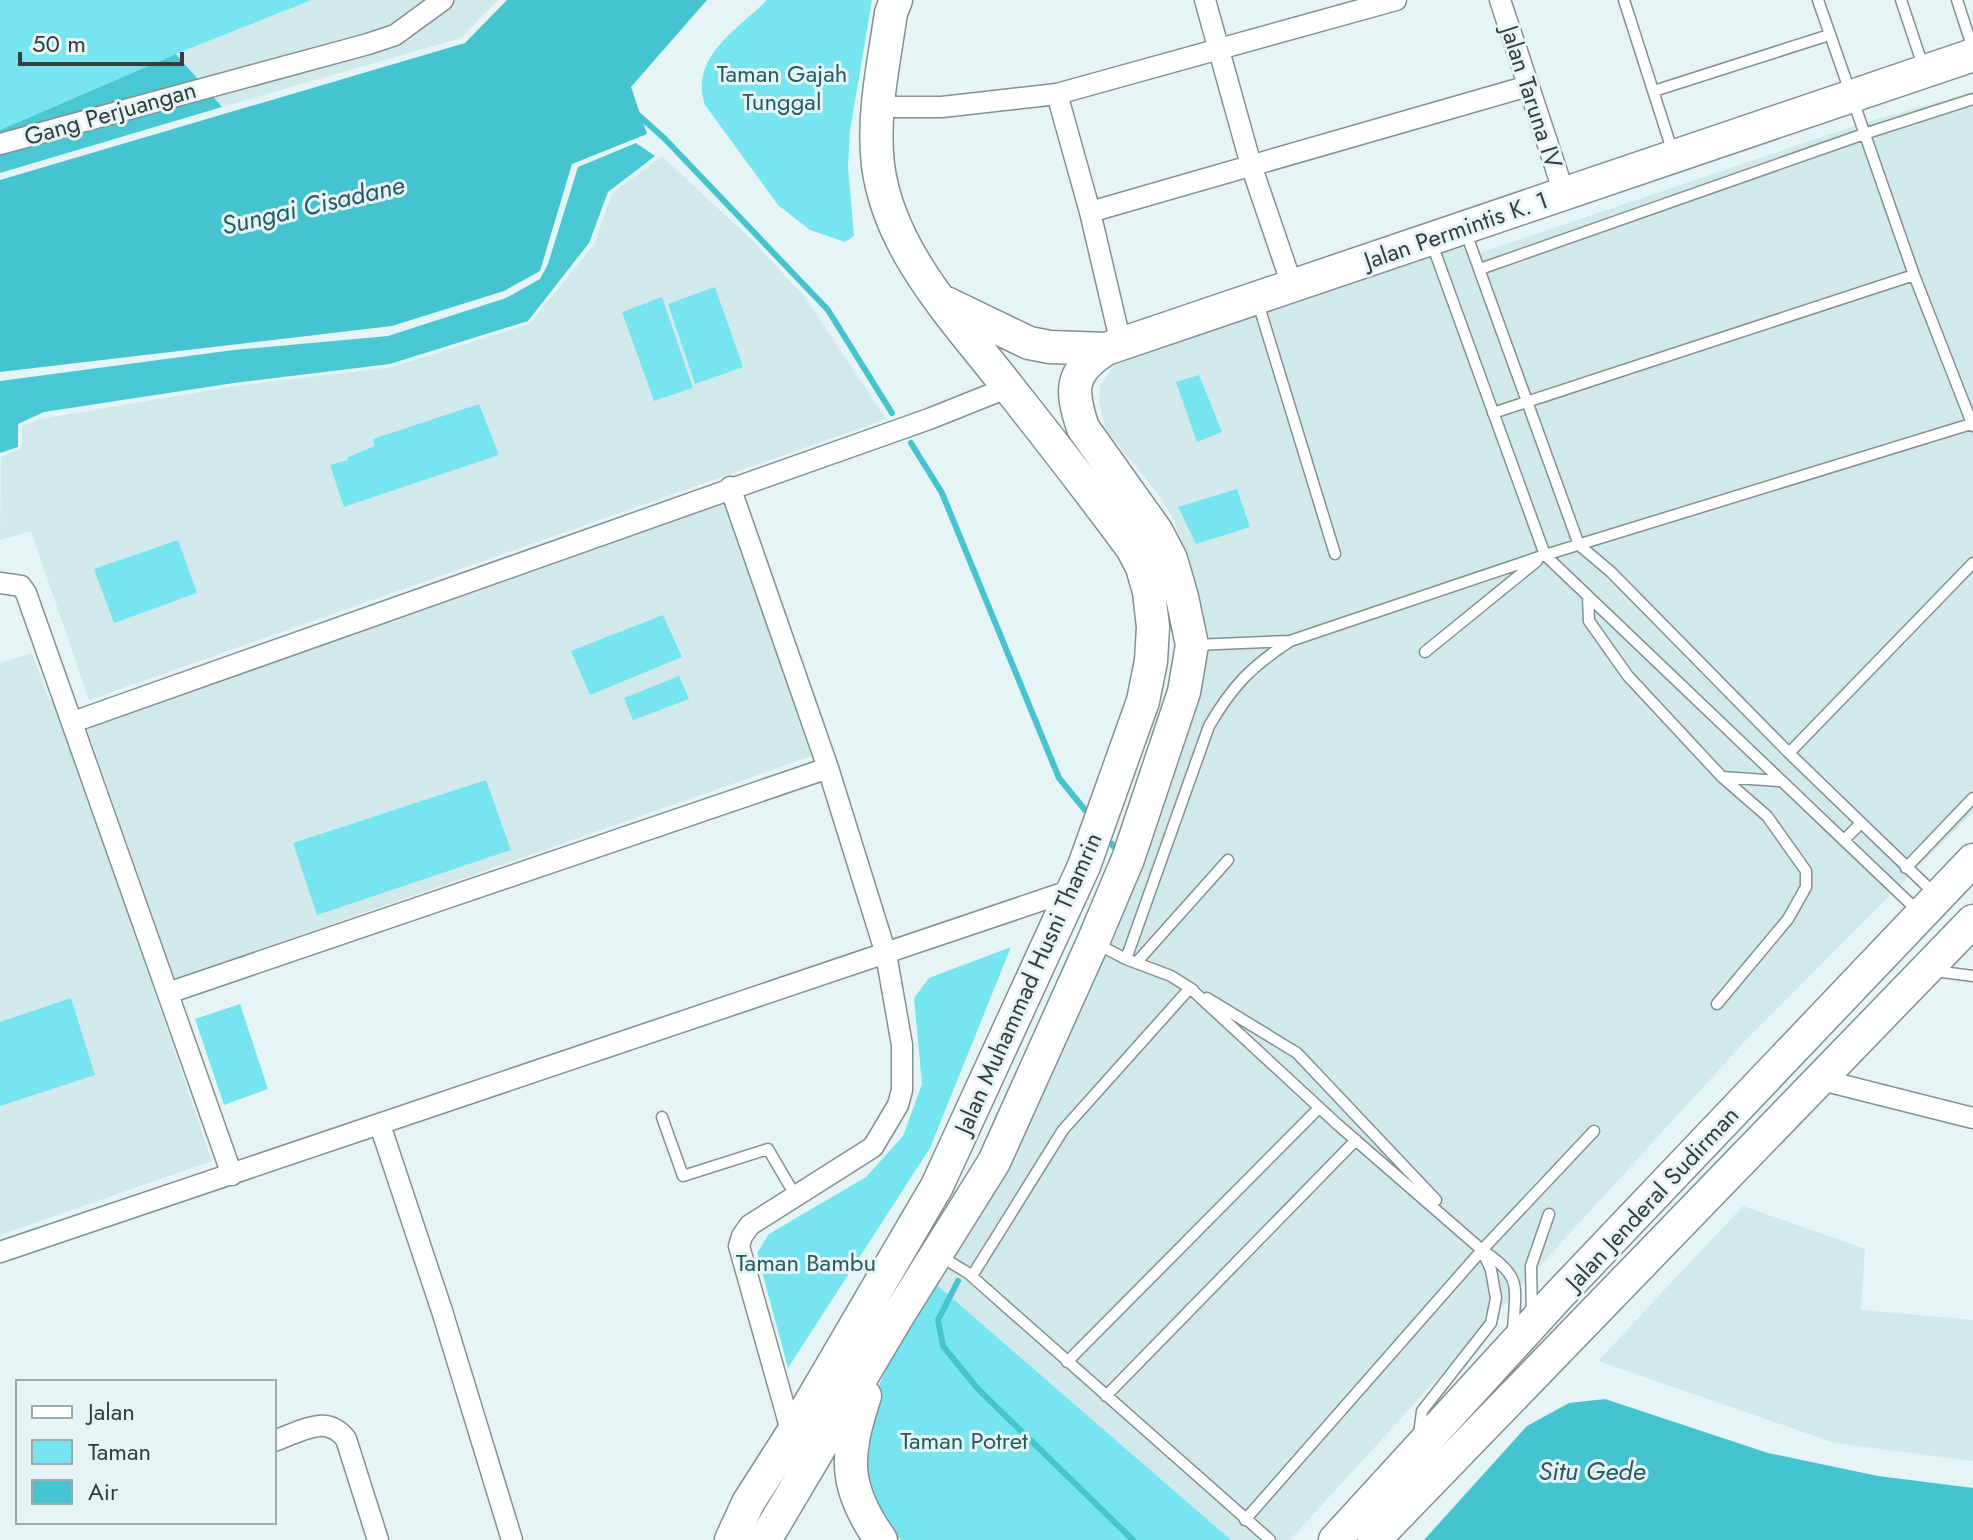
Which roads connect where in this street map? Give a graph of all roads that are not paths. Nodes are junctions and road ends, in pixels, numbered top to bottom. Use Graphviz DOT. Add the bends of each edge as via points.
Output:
graph roads {
  1 [pos="443,0"];
  2 [pos="896,0"];
  3 [pos="1205,0"];
  4 [pos="1500,0"];
  5 [pos="1624,0"];
  6 [pos="1818,0"];
  7 [pos="1901,0"];
  8 [pos="1957,0"];
  9 [pos="1390,1"];
  10 [pos="1829,35"];
  11 [pos="1217,48"];
  12 [pos="1973,52"];
  13 [pos="1925,72"];
  14 [pos="1528,86"];
  15 [pos="1654,91"];
  16 [pos="1057,94"];
  17 [pos="1850,97"];
  18 [pos="1973,99"];
  19 [pos="878,107"];
  20 [pos="1864,134"];
  21 [pos="0,144"];
  22 [pos="1674,155"];
  23 [pos="1251,165"];
  24 [pos="1564,193"];
  25 [pos="1090,212"];
  26 [pos="1464,227"];
  27 [pos="1431,238"];
  28 [pos="1480,269"];
  29 [pos="1914,275"];
  30 [pos="1292,285"];
  31 [pos="1256,297"];
  32 [pos="940,300"];
  33 [pos="1114,346"];
  34 [pos="1009,387"];
  35 [pos="1526,402"];
  36 [pos="1493,413"];
  37 [pos="1972,425"];
  38 [pos="730,487"];
  39 [pos="1579,545"];
  40 [pos="1335,554"];
  41 [pos="1545,555"];
  42 [pos="1973,563"];
  43 [pos="0,583"];
  44 [pos="1588,597"];
  45 [pos="1290,641"];
  46 [pos="1192,645"];
  47 [pos="1425,652"];
  48 [pos="73,722"];
  49 [pos="1789,753"];
  50 [pos="828,768"];
  51 [pos="1722,777"];
  52 [pos="1779,781"];
  53 [pos="1973,798"];
  54 [pos="1861,823"];
  55 [pos="1844,840"];
  56 [pos="1228,860"];
  57 [pos="1973,860"];
  58 [pos="1906,868"];
  59 [pos="1075,889"];
  60 [pos="1930,905"];
  61 [pos="1973,921"];
  62 [pos="1093,942"];
  63 [pos="886,954"];
  64 [pos="1131,961"];
  65 [pos="1926,970"];
  66 [pos="1973,976"];
  67 [pos="1190,988"];
  68 [pos="168,993"];
  69 [pos="1717,1004"];
  70 [pos="1818,1079"];
  71 [pos="1319,1108"];
  72 [pos="662,1117"];
  73 [pos="1973,1118"];
  74 [pos="380,1125"];
  75 [pos="1594,1131"];
  76 [pos="1356,1140"];
  77 [pos="232,1175"];
  78 [pos="942,1176"];
  79 [pos="976,1193"];
  80 [pos="795,1195"];
  81 [pos="1549,1214"];
  82 [pos="1482,1250"];
  83 [pos="0,1252"];
  84 [pos="938,1254"];
  85 [pos="972,1276"];
  86 [pos="896,1319"];
  87 [pos="1522,1335"];
  88 [pos="1067,1362"];
  89 [pos="1106,1396"];
  90 [pos="792,1434"];
  91 [pos="276,1440"];
  92 [pos="1417,1449"];
  93 [pos="748,1503"];
  94 [pos="1245,1520"];
  95 [pos="378,1540"];
  96 [pos="512,1540"];
  97 [pos="717,1540"];
  98 [pos="731,1540"];
  99 [pos="765,1540"];
  100 [pos="881,1540"];
  101 [pos="1270,1540"];
  102 [pos="1335,1540"];
  103 [pos="1374,1540"];
  1 -- 21 [label="street, Gang Perjuangan" via="395,35 368,44"];
  2 -- 19 [label="main road, Jalan Muhammad Husni Thamrin"];
  3 -- 11 [label="street"];
  4 -- 14 [label="street, Jalan Taruna IV"];
  5 -- 15 [label="lane"];
  6 -- 10 [label="lane"];
  7 -- 13 [label="lane"];
  8 -- 12 [label="lane"];
  9 -- 11 [label="street"];
  10 -- 15 [label="lane"];
  10 -- 17 [label="lane"];
  11 -- 16 [label="street"];
  11 -- 23 [label="street"];
  12 -- 13 [label="main road, Jalan Permintis K. 1"];
  13 -- 17 [label="main road, Jalan Permintis K. 1"];
  14 -- 23 [label="street"];
  14 -- 24 [label="street, Jalan Taruna IV"];
  15 -- 22 [label="lane"];
  16 -- 19 [label="street" via="942,107"];
  16 -- 25 [label="street"];
  17 -- 20 [label="lane"];
  17 -- 22 [label="main road, Jalan Permintis K. 1"];
  18 -- 20 [label="lane"];
  19 -- 32 [label="main road, Jalan Muhammad Husni Thamrin" via="878,163 891,214 909,254"];
  20 -- 28 [label="lane"];
  20 -- 29 [label="lane"];
  22 -- 24 [label="main road, Jalan Permintis K. 1"];
  23 -- 25 [label="street"];
  23 -- 30 [label="street"];
  24 -- 26 [label="main road, Jalan Permintis K. 1"];
  25 -- 33 [label="street"];
  26 -- 27 [label="main road, Jalan Permintis K. 1"];
  26 -- 28 [label="lane"];
  27 -- 30 [label="main road, Jalan Permintis K. 1"];
  27 -- 36 [label="lane"];
  28 -- 35 [label="lane"];
  29 -- 35 [label="lane"];
  29 -- 37 [label="lane"];
  30 -- 31 [label="main road, Jalan Permintis K. 1"];
  31 -- 33 [label="main road, Jalan Permintis K. 1"];
  31 -- 40 [label="lane"];
  32 -- 33 [label="main road, Jalan Permintis K. 1" via="1029,343"];
  32 -- 34 [label="main road, Jalan Muhammad Husni Thamrin"];
  33 -- 46 [label="main road, Jalan Muhammad Husni Thamrin" via="1081,368 1074,383 1077,410 1083,428 1171,559"];
  34 -- 38 [label="street"];
  34 -- 59 [label="main road, Jalan Muhammad Husni Thamrin" via="1132,548 1149,592 1153,627 1143,701"];
  35 -- 36 [label="lane"];
  35 -- 39 [label="lane"];
  36 -- 41 [label="lane"];
  37 -- 39 [label="lane"];
  38 -- 48 [label="street"];
  38 -- 50 [label="street"];
  39 -- 41 [label="lane"];
  39 -- 49 [label="lane"];
  41 -- 44 [label="lane"];
  41 -- 45 [label="lane"];
  41 -- 47 [label="lane"];
  42 -- 49 [label="lane"];
  43 -- 48 [label="street" via="21,586 26,593"];
  44 -- 51 [label="lane" via="1589,621 1628,676"];
  44 -- 52 [label="lane"];
  45 -- 46 [label="lane"];
  45 -- 64 [label="lane" via="1257,663 1228,694 1209,726"];
  46 -- 62 [label="main road, Jalan Muhammad Husni Thamrin" via="1174,725 1139,831"];
  48 -- 68 [label="street"];
  49 -- 54 [label="lane"];
  50 -- 63 [label="street"];
  50 -- 68 [label="street"];
  51 -- 52 [label="lane"];
  51 -- 69 [label="lane" via="1767,816 1806,871 1806,887 1788,919"];
  52 -- 55 [label="lane"];
  53 -- 58 [label="lane"];
  54 -- 55 [label="lane"];
  54 -- 58 [label="lane"];
  55 -- 60 [label="lane"];
  56 -- 64 [label="lane"];
  57 -- 60 [label="main road, Jalan Jenderal Sudirman"];
  58 -- 60 [label="lane"];
  59 -- 63 [label="street"];
  59 -- 78 [label="main road, Jalan Muhammad Husni Thamrin"];
  60 -- 87 [label="main road, Jalan Jenderal Sudirman"];
  61 -- 65 [label="main road, Jalan Jenderal Sudirman"];
  62 -- 64 [label="lane"];
  62 -- 79 [label="main road, Jalan Muhammad Husni Thamrin"];
  63 -- 74 [label="street"];
  63 -- 80 [label="street" via="902,1045 898,1105 873,1147"];
  64 -- 67 [label="lane"];
  65 -- 66 [label="lane"];
  65 -- 70 [label="main road, Jalan Jenderal Sudirman"];
  67 -- 71 [label="lane"];
  67 -- 82 [label="lane" via="1297,1053"];
  67 -- 85 [label="lane" via="1063,1130"];
  68 -- 77 [label="street"];
  70 -- 73 [label="street"];
  70 -- 103 [label="main road, Jalan Jenderal Sudirman"];
  71 -- 76 [label="lane"];
  71 -- 88 [label="lane"];
  72 -- 80 [label="lane" via="683,1176 768,1149"];
  74 -- 77 [label="street"];
  74 -- 96 [label="street"];
  75 -- 82 [label="lane"];
  76 -- 82 [label="lane"];
  76 -- 89 [label="lane"];
  77 -- 83 [label="street"];
  78 -- 79 [label="main road" via="952,1188"];
  78 -- 90 [label="main road, Jalan Muhammad Husni Thamrin"];
  79 -- 84 [label="main road, Jalan Muhammad Husni Thamrin"];
  80 -- 90 [label="street" via="750,1225 739,1246"];
  81 -- 87 [label="lane" via="1531,1266"];
  82 -- 87 [label="lane" via="1506,1265 1515,1284"];
  82 -- 92 [label="lane" via="1496,1298 1491,1323 1422,1411"];
  82 -- 94 [label="lane"];
  84 -- 85 [label="lane"];
  84 -- 86 [label="main road, Jalan Muhammad Husni Thamrin"];
  85 -- 88 [label="lane"];
  86 -- 99 [label="main road, Jalan Muhammad Husni Thamrin"];
  86 -- 100 [label="main road" via="849,1448 860,1504"];
  87 -- 92 [label="main road, Jalan Jenderal Sudirman"];
  88 -- 89 [label="lane"];
  89 -- 94 [label="lane"];
  90 -- 93 [label="main road, Jalan Muhammad Husni Thamrin"];
  91 -- 95 [label="street" via="321,1424 339,1431"];
  92 -- 102 [label="main road, Jalan Jenderal Sudirman"];
  93 -- 97 [label="main road"];
  93 -- 98 [label="main road, Jalan Muhammad Husni Thamrin"];
  94 -- 101 [label="lane"];
}
